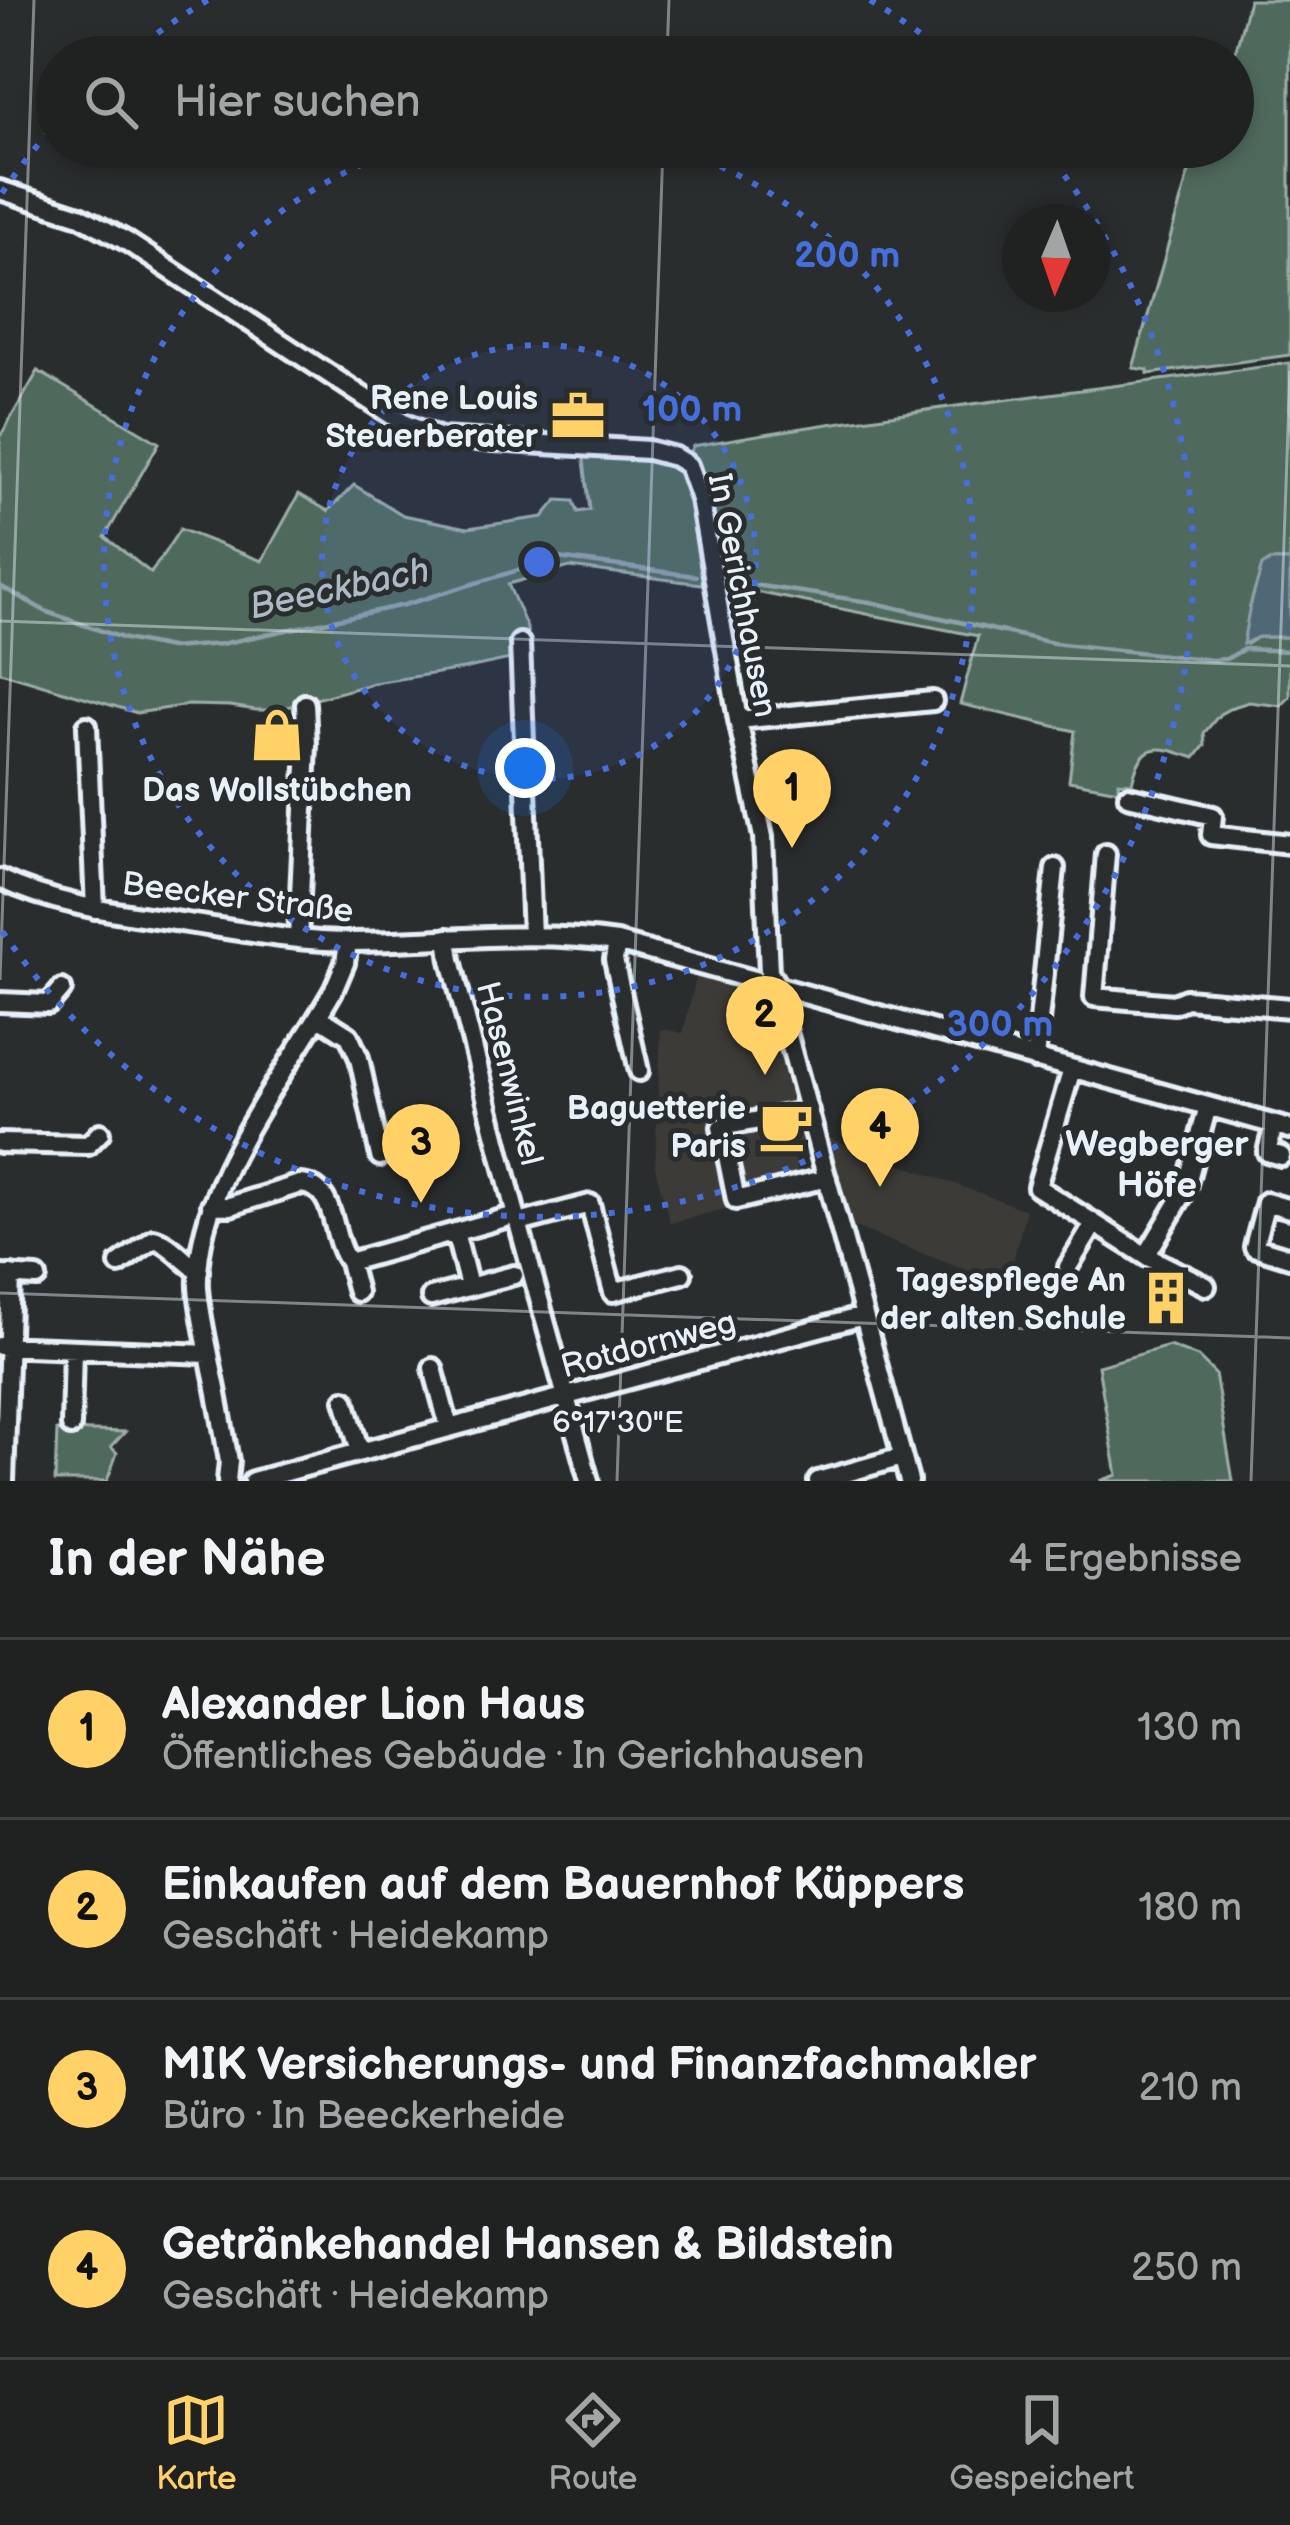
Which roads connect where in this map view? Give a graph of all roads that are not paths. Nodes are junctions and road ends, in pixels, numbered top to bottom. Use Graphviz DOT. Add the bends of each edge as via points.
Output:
graph roads {
  1 [pos="0,190"];
  2 [pos="520,644"];
  3 [pos="933,701"];
  4 [pos="305,704"];
  5 [pos="738,720"];
  6 [pos="87,726"];
  7 [pos="1128,796"];
  8 [pos="1290,844"];
  9 [pos="1106,854"];
  10 [pos="1055,868"];
  11 [pos="0,880"];
  12 [pos="95,909"];
  13 [pos="532,936"];
  14 [pos="448,938"];
  15 [pos="298,939"];
  16 [pos="349,942"];
  17 [pos="617,942"];
  18 [pos="779,987"];
  19 [pos="62,989"];
  20 [pos="0,1003"];
  21 [pos="1290,1009"];
  22 [pos="319,1017"];
  23 [pos="1035,1059"];
  24 [pos="1072,1069"];
  25 [pos="639,1071"];
  26 [pos="1208,1106"];
  27 [pos="809,1112"];
  28 [pos="1282,1127"];
  29 [pos="100,1133"];
  30 [pos="0,1143"];
  31 [pos="380,1156"];
  32 [pos="1281,1156"];
  33 [pos="827,1178"];
  34 [pos="211,1205"];
  35 [pos="1290,1209"];
  36 [pos="518,1219"];
  37 [pos="1094,1224"];
  38 [pos="455,1232"];
  39 [pos="1146,1256"];
  40 [pos="1290,1258"];
  41 [pos="349,1262"];
  42 [pos="119,1264"];
  43 [pos="1068,1267"];
  44 [pos="199,1271"];
  45 [pos="682,1274"];
  46 [pos="6,1275"];
  47 [pos="514,1275"];
  48 [pos="37,1277"];
  49 [pos="469,1286"];
  50 [pos="1206,1286"];
  51 [pos="357,1292"];
  52 [pos="430,1297"];
  53 [pos="863,1316"];
  54 [pos="5,1346"];
  55 [pos="73,1349"];
  56 [pos="209,1354"];
  57 [pos="433,1368"];
  58 [pos="566,1396"];
  59 [pos="345,1400"];
  60 [pos="70,1426"];
  61 [pos="448,1427"];
  62 [pos="360,1453"];
  63 [pos="902,1457"];
  64 [pos="4,1481"];
  65 [pos="226,1481"];
  66 [pos="253,1481"];
  67 [pos="589,1481"];
  68 [pos="818,1481"];
  69 [pos="909,1481"];
  1 -- 5 [label="street, In Gerichhausen" via="126,241 431,435 648,451 686,462 700,499"];
  2 -- 13 [label="street"];
  3 -- 5 [label="street"];
  4 -- 15 [label="street"];
  5 -- 18 [label="street, In Gerichhausen" via="763,837 770,972"];
  6 -- 12 [label="street"];
  7 -- 8 [label="street" via="1213,816 1211,835"];
  9 -- 21 [label="street" via="1094,997"];
  10 -- 23 [label="street"];
  11 -- 12 [label="street, Beecker Straße"];
  12 -- 15 [label="street, Beecker Straße"];
  13 -- 14 [label="street, Beecker Straße"];
  13 -- 17 [label="street, Beecker Straße"];
  14 -- 16 [label="street, Beecker Straße"];
  14 -- 36 [label="street, Hasenwinkel" via="447,960"];
  15 -- 16 [label="street, Beecker Straße"];
  16 -- 22 [label="street" via="352,963"];
  17 -- 18 [label="street, Beecker Straße"];
  17 -- 25 [label="street"];
  18 -- 23 [label="street, Beecker Straße"];
  18 -- 27 [label="street, In Gerichhausen"];
  19 -- 20 [label="street" via="49,1004"];
  22 -- 31 [label="street" via="354,1047"];
  22 -- 34 [label="street"];
  23 -- 24 [label="street, Beecker Straße"];
  24 -- 26 [label="street, Beecker Straße"];
  24 -- 37 [label="street" via="1037,1187"];
  26 -- 28 [label="street, Beecker Straße"];
  26 -- 39 [label="street" via="1185,1191"];
  27 -- 33 [label="street, In Gerichhausen"];
  27 -- 33 [label="street" via="721,1127 736,1200"];
  28 -- 32 [label="street" via="1267,1152"];
  29 -- 30 [label="street" via="88,1145"];
  33 -- 53 [label="street, In Gerichhausen"];
  34 -- 41 [label="street" via="311,1185 327,1200"];
  34 -- 44 [label="street"];
  35 -- 40 [label="street" via="1266,1202 1254,1246"];
  36 -- 38 [label="street"];
  36 -- 45 [label="street" via="590,1204 613,1292"];
  36 -- 58 [label="street, Hasenwinkel"];
  37 -- 39 [label="street"];
  37 -- 43 [label="street"];
  38 -- 41 [label="street"];
  38 -- 49 [label="street"];
  39 -- 50 [label="street"];
  41 -- 51 [label="street"];
  42 -- 44 [label="street" via="154,1239"];
  44 -- 56 [label="street"];
  46 -- 48 [label="street"];
  46 -- 54 [label="street"];
  47 -- 49 [label="street"];
  49 -- 52 [label="street"];
  53 -- 58 [label="street, Rotdornweg"];
  53 -- 63 [label="street, In Gerichhausen"];
  54 -- 55 [label="street"];
  54 -- 64 [label="street"];
  55 -- 56 [label="street"];
  55 -- 60 [label="street"];
  56 -- 65 [label="street"];
  57 -- 61 [label="street"];
  58 -- 61 [label="street, Rotdornweg"];
  58 -- 67 [label="street, Hasenwinkel"];
  59 -- 62 [label="street"];
  61 -- 62 [label="street, Rotdornweg"];
  62 -- 66 [label="street, Rotdornweg"];
  63 -- 68 [label="street"];
  63 -- 69 [label="street, In Gerichhausen"];
}
